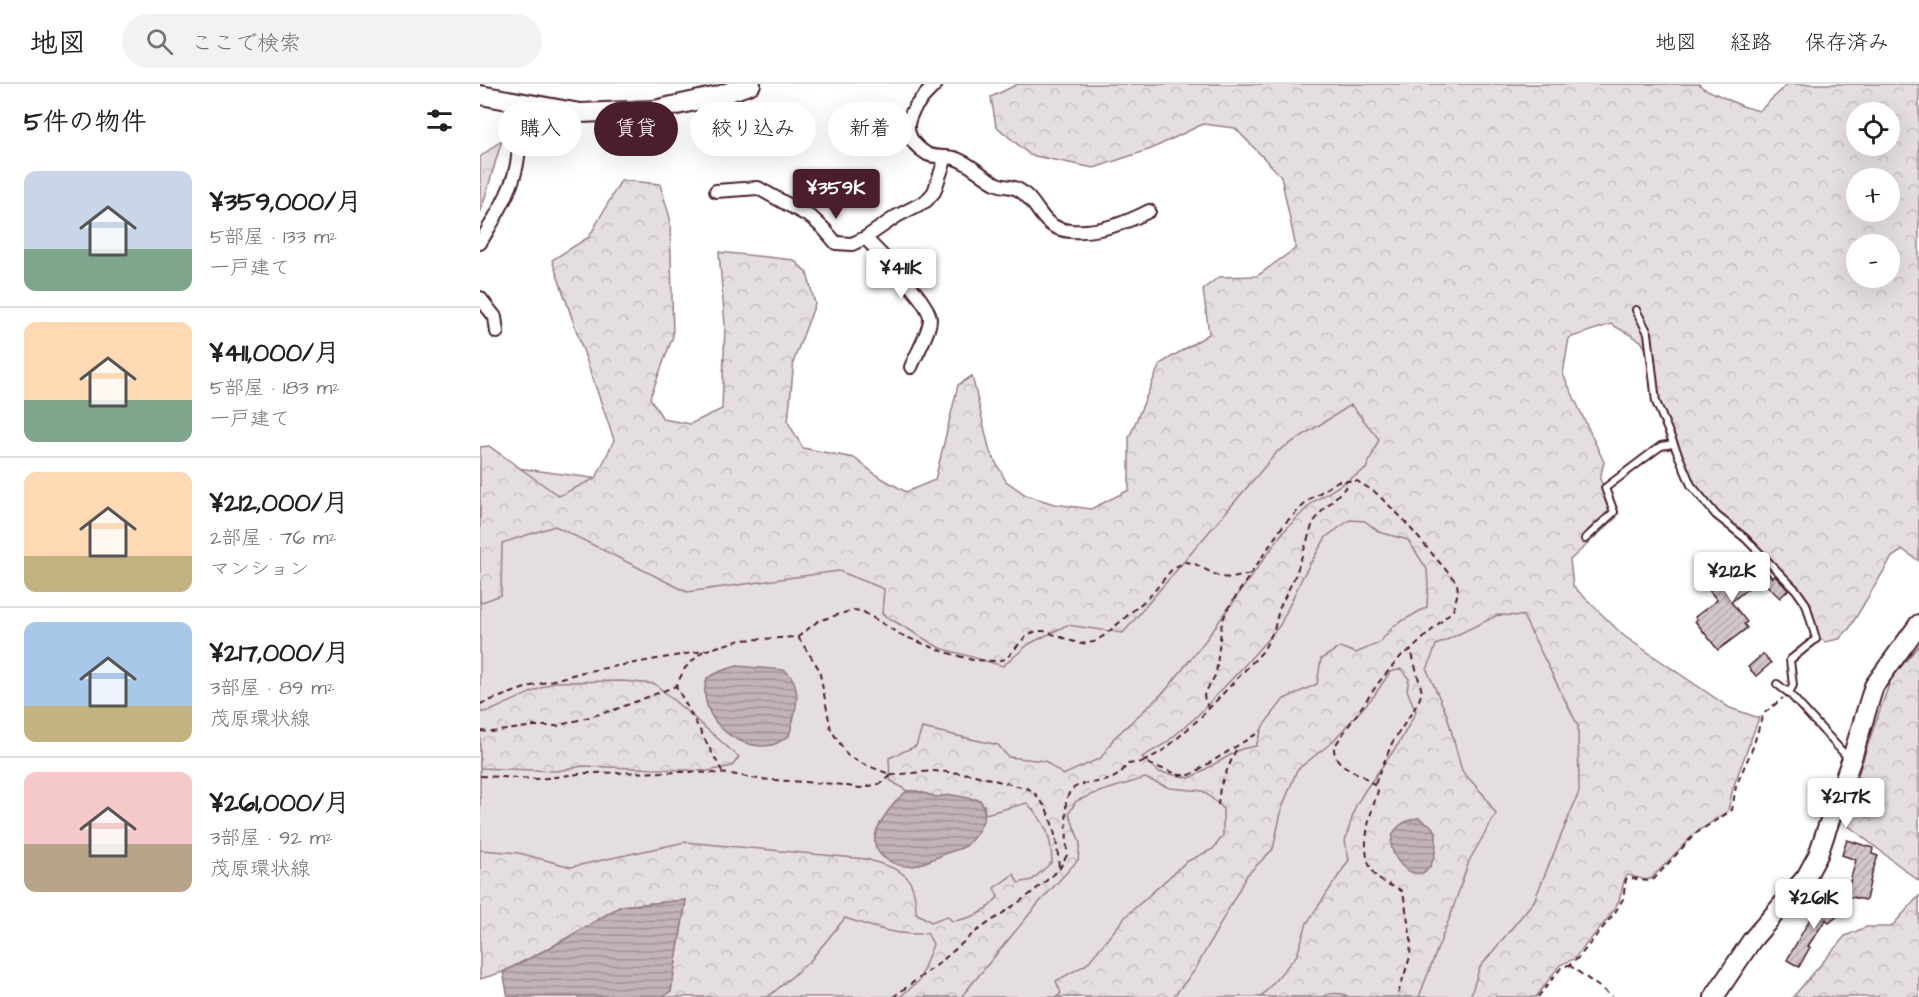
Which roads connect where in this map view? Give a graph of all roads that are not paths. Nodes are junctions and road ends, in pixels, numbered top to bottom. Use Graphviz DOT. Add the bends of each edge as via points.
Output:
graph roads {
  1 [pos="751,84"];
  2 [pos="936,84"];
  3 [pos="480,95"];
  4 [pos="511,100"];
  5 [pos="946,157"];
  6 [pos="716,191"];
  7 [pos="1149,211"];
  8 [pos="865,238"];
  9 [pos="480,243"];
  10 [pos="480,298"];
  11 [pos="1636,310"];
  12 [pos="497,332"];
  13 [pos="911,367"];
  14 [pos="1673,444"];
  15 [pos="1585,539"];
  16 [pos="1919,624"];
  17 [pos="1777,684"];
  18 [pos="1790,693"];
  19 [pos="1851,761"];
  20 [pos="1714,997"];
  1 -- 4 [label="main road" via="718,96 654,110 580,112"];
  2 -- 5 [label="street" via="909,118 908,131 914,144 928,154"];
  3 -- 4 [label="main road"];
  4 -- 9 [label="street" via="518,131 518,157 510,185"];
  5 -- 7 [label="street" via="976,168 996,183 1019,190 1042,218 1057,228 1103,228"];
  5 -- 8 [label="street" via="934,192 926,201"];
  6 -- 8 [label="street" via="758,188 812,218 836,243 852,244"];
  8 -- 13 [label="street" via="927,309 930,320"];
  10 -- 12 [label="street" via="495,317"];
  11 -- 14 [label="lane" via="1648,333 1656,402"];
  14 -- 15 [label="lane" via="1653,451 1605,488 1614,512"];
  14 -- 18 [label="lane" via="1691,485 1806,604 1816,639 1790,660"];
  16 -- 19 [label="main road" via="1874,686"];
  17 -- 18 [label="lane"];
  18 -- 19 [label="lane"];
  19 -- 20 [label="main road" via="1806,878 1752,940"];
}
